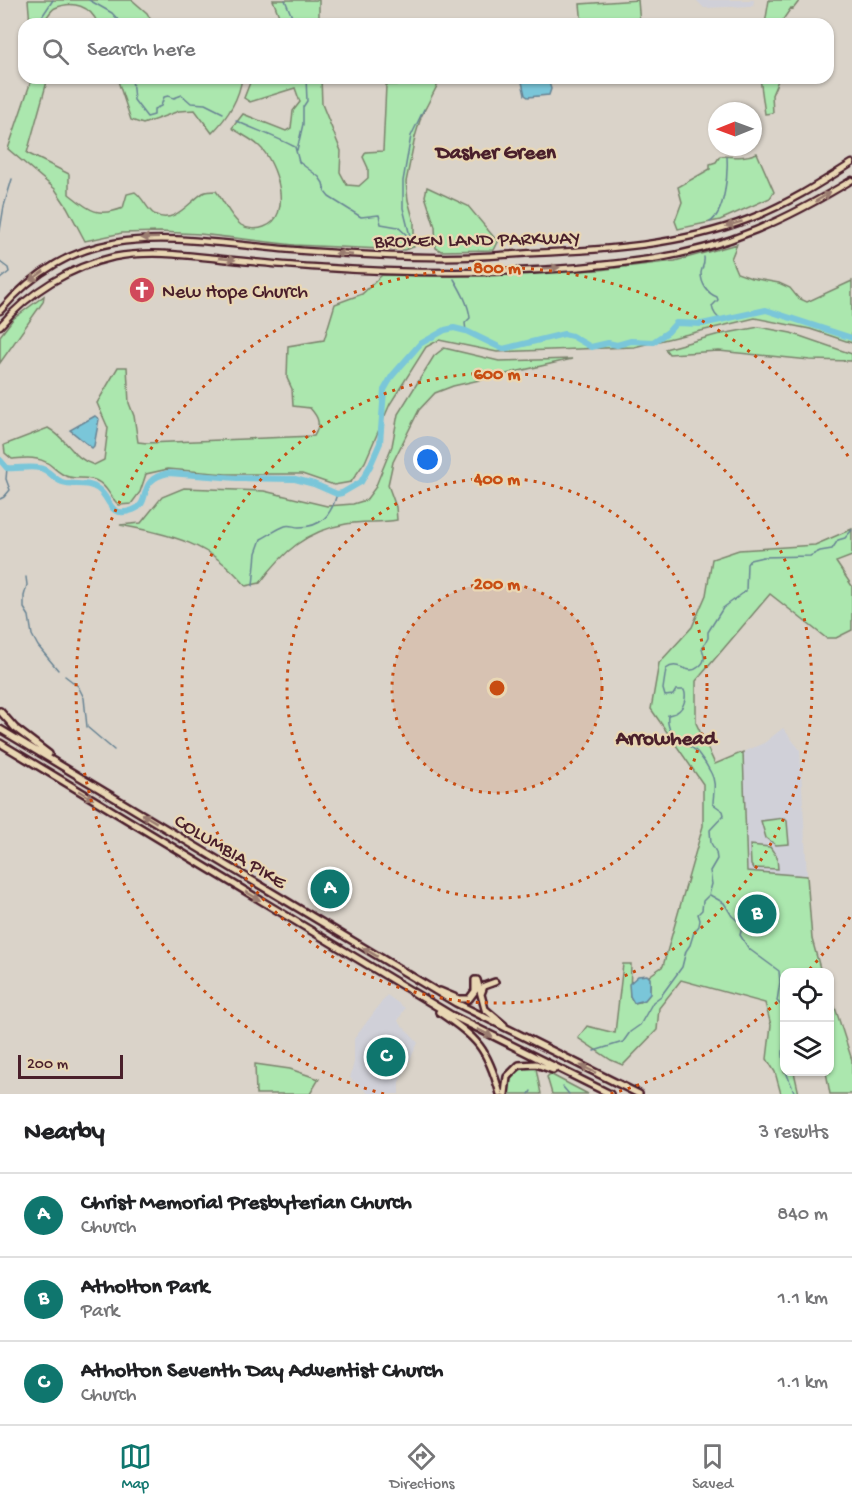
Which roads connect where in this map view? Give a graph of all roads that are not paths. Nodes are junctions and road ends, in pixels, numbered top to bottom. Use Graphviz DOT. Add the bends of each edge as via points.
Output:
graph roads {
  1 [pos="852,163"];
  2 [pos="852,180"];
  3 [pos="0,311"];
  4 [pos="0,326"];
  5 [pos="0,711"];
  6 [pos="0,729"];
  7 [pos="0,745"];
  8 [pos="102,790"];
  9 [pos="420,982"];
  10 [pos="495,982"];
  11 [pos="398,983"];
  12 [pos="481,999"];
  13 [pos="518,1035"];
  14 [pos="585,1082"];
  15 [pos="502,1094"];
  16 [pos="610,1094"];
  17 [pos="639,1094"];
  1 -- 3 [label="main road, BROKEN LAND PARKWAY, one-way" via="788,202 749,219 688,236 628,246 476,257 406,257 178,238 124,240 60,261 26,284"];
  4 -- 2 [label="main road, BROKEN LAND PARKWAY, one-way" via="25,301 54,281 87,265 125,255 177,254 406,271 516,270 629,262 691,251 744,235 794,214"];
  5 -- 8 [label="highway" via="25,737"];
  6 -- 8 [label="highway, COLUMBIA PIKE"];
  7 -- 11 [label="highway, COLUMBIA PIKE, one-way"];
  9 -- 8 [label="highway, COLUMBIA PIKE, one-way"];
  9 -- 12 [label="highway" via="466,1000 473,995 476,980"];
  9 -- 13 [label="highway, COLUMBIA PIKE"];
  10 -- 12 [label="highway" via="484,986"];
  11 -- 14 [label="highway, COLUMBIA PIKE, one-way" via="481,1031"];
  11 -- 15 [label="highway" via="479,1042"];
  12 -- 13 [label="highway" via="490,1015"];
  17 -- 13 [label="highway, COLUMBIA PIKE, one-way"];
  14 -- 15 [label="highway" via="529,1063 515,1067"];
  14 -- 16 [label="highway, COLUMBIA PIKE"];
}
